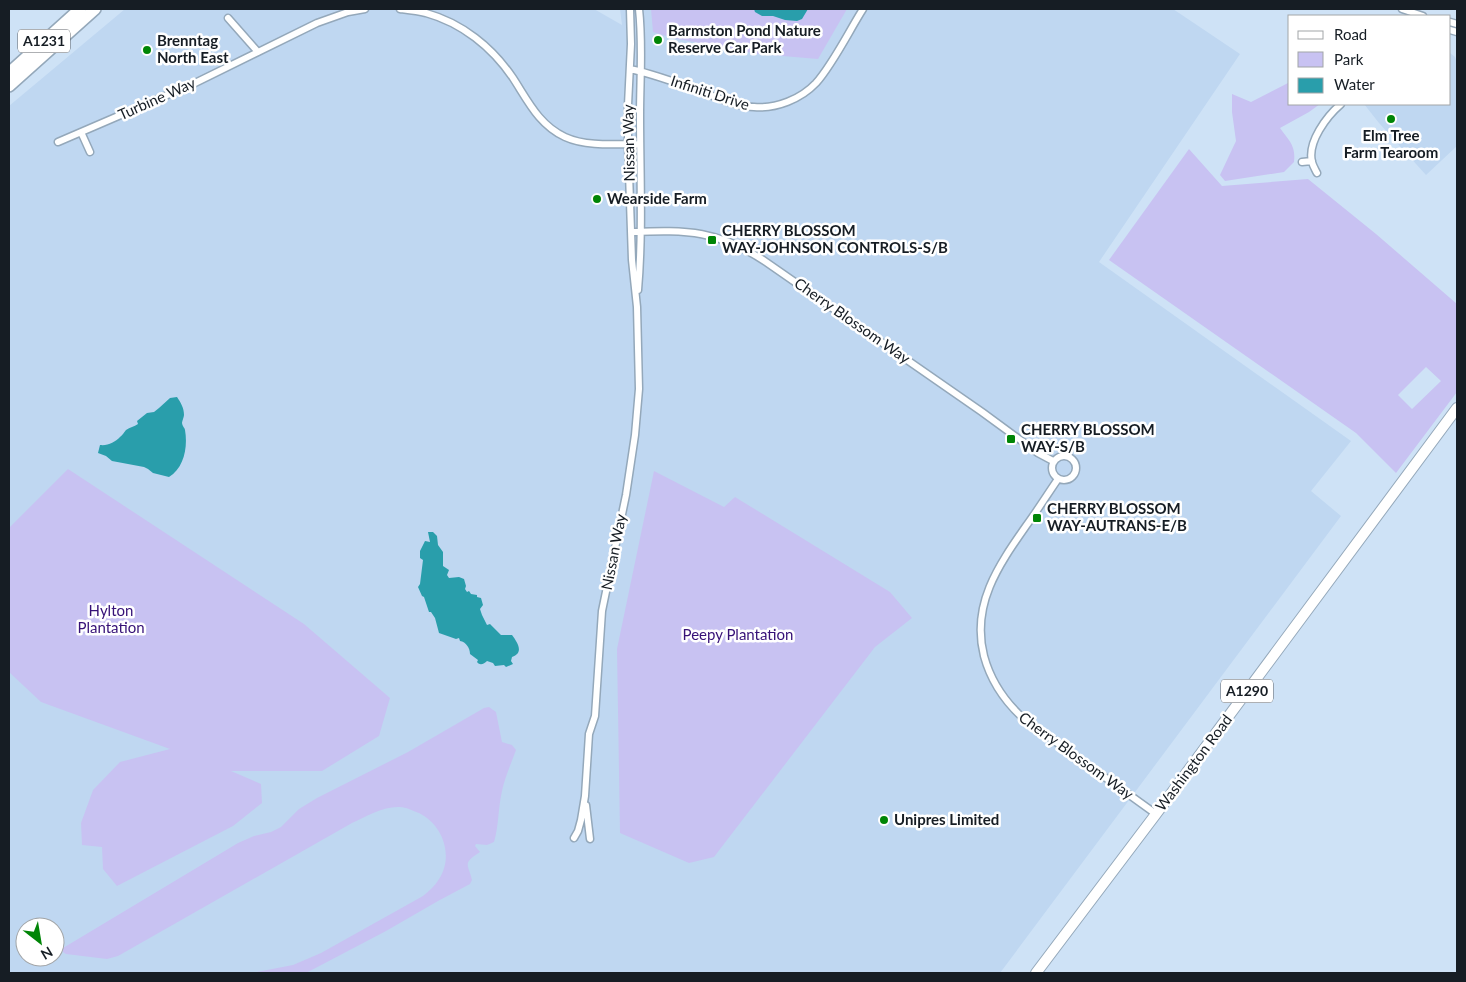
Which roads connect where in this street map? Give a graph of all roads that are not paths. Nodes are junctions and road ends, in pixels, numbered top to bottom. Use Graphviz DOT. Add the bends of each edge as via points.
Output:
graph roads {
  1 [pos="80,9"];
  2 [pos="94,9"];
  3 [pos="101,9"];
  4 [pos="365,9"];
  5 [pos="400,9"];
  6 [pos="630,9"];
  7 [pos="639,9"];
  8 [pos="863,9"];
  9 [pos="1402,9"];
  10 [pos="1421,15"];
  11 [pos="228,18"];
  12 [pos="62,37"];
  13 [pos="258,52"];
  14 [pos="630,69"];
  15 [pos="641,71"];
  16 [pos="9,73"];
  17 [pos="9,86"];
  18 [pos="1340,105"];
  19 [pos="81,132"];
  20 [pos="58,142"];
  21 [pos="628,144"];
  22 [pos="640,144"];
  23 [pos="90,152"];
  24 [pos="1312,161"];
  25 [pos="1302,162"];
  26 [pos="1317,173"];
  27 [pos="632,232"];
  28 [pos="641,232"];
  29 [pos="637,308"];
  30 [pos="1457,408"];
  31 [pos="1053,462"];
  32 [pos="1058,479"];
  33 [pos="585,796"];
  34 [pos="1156,814"];
  35 [pos="574,838"];
  36 [pos="590,839"];
  37 [pos="1036,973"];
  1 -- 16 [label="highway, A1231"];
  2 -- 12 [label="highway, A1231"];
  3 -- 12 [label="highway, A1231"];
  4 -- 13 [label="street, Turbine Way" via="331,17"];
  5 -- 21 [label="street" via="439,18 478,40 494,54 540,120 558,134 584,142"];
  6 -- 14 [label="street, Nissan Way"];
  7 -- 15 [label="street, Nissan Way"];
  8 -- 15 [label="street, Infiniti Drive" via="816,83 800,96 780,104 761,108 745,106"];
  9 -- 10 [label="street"];
  11 -- 13 [label="street"];
  12 -- 17 [label="highway, A1231"];
  13 -- 19 [label="street, Turbine Way"];
  14 -- 15 [label="street, Infiniti Drive"];
  14 -- 21 [label="street, Nissan Way"];
  15 -- 22 [label="street, Nissan Way"];
  18 -- 24 [label="street" via="1322,125 1313,145"];
  19 -- 20 [label="street, Turbine Way"];
  19 -- 23 [label="street"];
  21 -- 22 [label="street"];
  21 -- 27 [label="street, Nissan Way"];
  22 -- 28 [label="street, Nissan Way"];
  24 -- 25 [label="street"];
  24 -- 26 [label="street"];
  27 -- 28 [label="street, Cherry Blossom Way"];
  27 -- 29 [label="street, Nissan Way"];
  28 -- 29 [label="street, Nissan Way"];
  28 -- 31 [label="street, Cherry Blossom Way" via="706,234 752,252"];
  29 -- 33 [label="street, Nissan Way" via="635,436 602,611 595,716 589,734"];
  30 -- 34 [label="main road, Washington Road / A1290"];
  31 -- 32 [label="street" via="1052,473"];
  31 -- 32 [label="street, Cherry Blossom Way" via="1063,455 1075,464 1076,472 1071,478"];
  32 -- 34 [label="street, Cherry Blossom Way" via="1002,561 987,593 980,629 986,661 1000,693 1024,719"];
  33 -- 35 [label="street"];
  33 -- 36 [label="street"];
  34 -- 37 [label="main road, Washington Road / A1290"];
}
